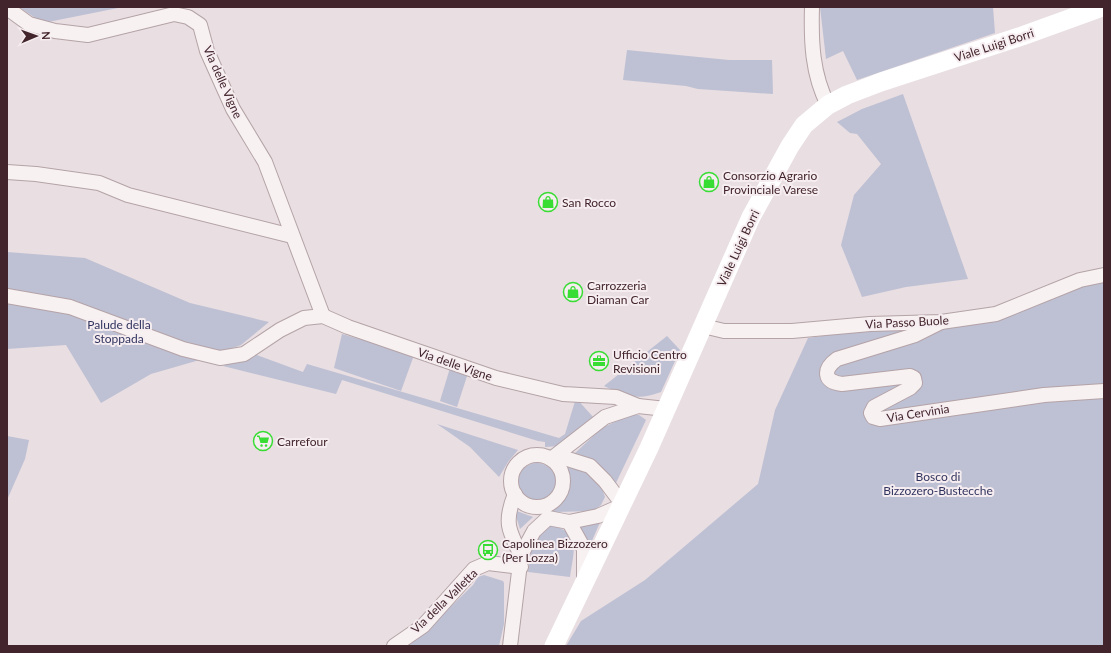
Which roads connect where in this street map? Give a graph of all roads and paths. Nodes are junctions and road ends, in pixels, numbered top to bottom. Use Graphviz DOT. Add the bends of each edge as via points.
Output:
graph roads {
  1 [pos="812,7"];
  2 [pos="1102,7"];
  3 [pos="7,8"];
  4 [pos="828,105"];
  5 [pos="7,172"];
  6 [pos="292,236"];
  7 [pos="1104,275"];
  8 [pos="7,296"];
  9 [pos="323,316"];
  10 [pos="941,322"];
  11 [pos="703,326"];
  12 [pos="1104,391"];
  13 [pos="591,397"];
  14 [pos="638,406"];
  15 [pos="666,409"];
  16 [pos="605,417"];
  17 [pos="555,458"];
  18 [pos="515,494"];
  19 [pos="623,505"];
  20 [pos="547,512"];
  21 [pos="570,522"];
  22 [pos="521,561"];
  23 [pos="584,582"];
  24 [pos="394,646"];
  25 [pos="510,646"];
  26 [pos="554,646"];
  1 -- 4 [label="street" via="812,56 820,90"];
  2 -- 4 [label="main road, Viale Luigi Borri" via="881,82"];
  3 -- 6 [label="street, Via delle Vigne" via="29,24 55,31 88,35 174,14 188,17 200,25 207,52 233,110 264,162"];
  4 -- 11 [label="main road, Viale Luigi Borri" via="804,125 790,146 751,217"];
  5 -- 6 [label="street" via="99,183 128,195"];
  6 -- 9 [label="street, Via delle Vigne"];
  7 -- 10 [label="street, Via Passo Buole" via="1080,280 996,314"];
  8 -- 9 [label="street, Via delle Vigne" via="70,308 183,349 220,358 244,354 280,330 304,318"];
  9 -- 13 [label="street, Via delle Vigne" via="496,378 563,394"];
  10 -- 11 [label="street, Via Passo Buole" via="870,324 792,331 724,331"];
  10 -- 12 [label="street, Via Cervinia" via="915,335 837,359 830,363 828,377 834,383 842,384 910,376 914,378 910,388 874,408 871,413 873,417 880,419 1037,396"];
  11 -- 15 [label="main road, Viale Luigi Borri"];
  13 -- 14 [label="street, Via delle Vigne" via="616,397"];
  13 -- 16 [label="street"];
  14 -- 15 [label="street"];
  14 -- 16 [label="street"];
  15 -- 19 [label="main road, Viale Luigi Borri"];
  16 -- 17 [label="street"];
  17 -- 18 [label="street" via="532,456 519,464 512,478"];
  17 -- 19 [label="street" via="590,466"];
  17 -- 20 [label="street" via="562,472 562,489"];
  18 -- 20 [label="street" via="528,506"];
  18 -- 22 [label="street" via="508,512 510,534"];
  19 -- 21 [label="street" via="598,516"];
  19 -- 23 [label="main road, Viale Luigi Borri"];
  20 -- 21 [label="street"];
  20 -- 22 [label="street" via="534,531"];
  21 -- 23 [label="street" via="584,549"];
  22 -- 24 [label="street, Via della Valletta" via="488,563 474,569 423,626"];
  22 -- 25 [label="street"];
  23 -- 26 [label="main road, Viale Luigi Borri"];
}
